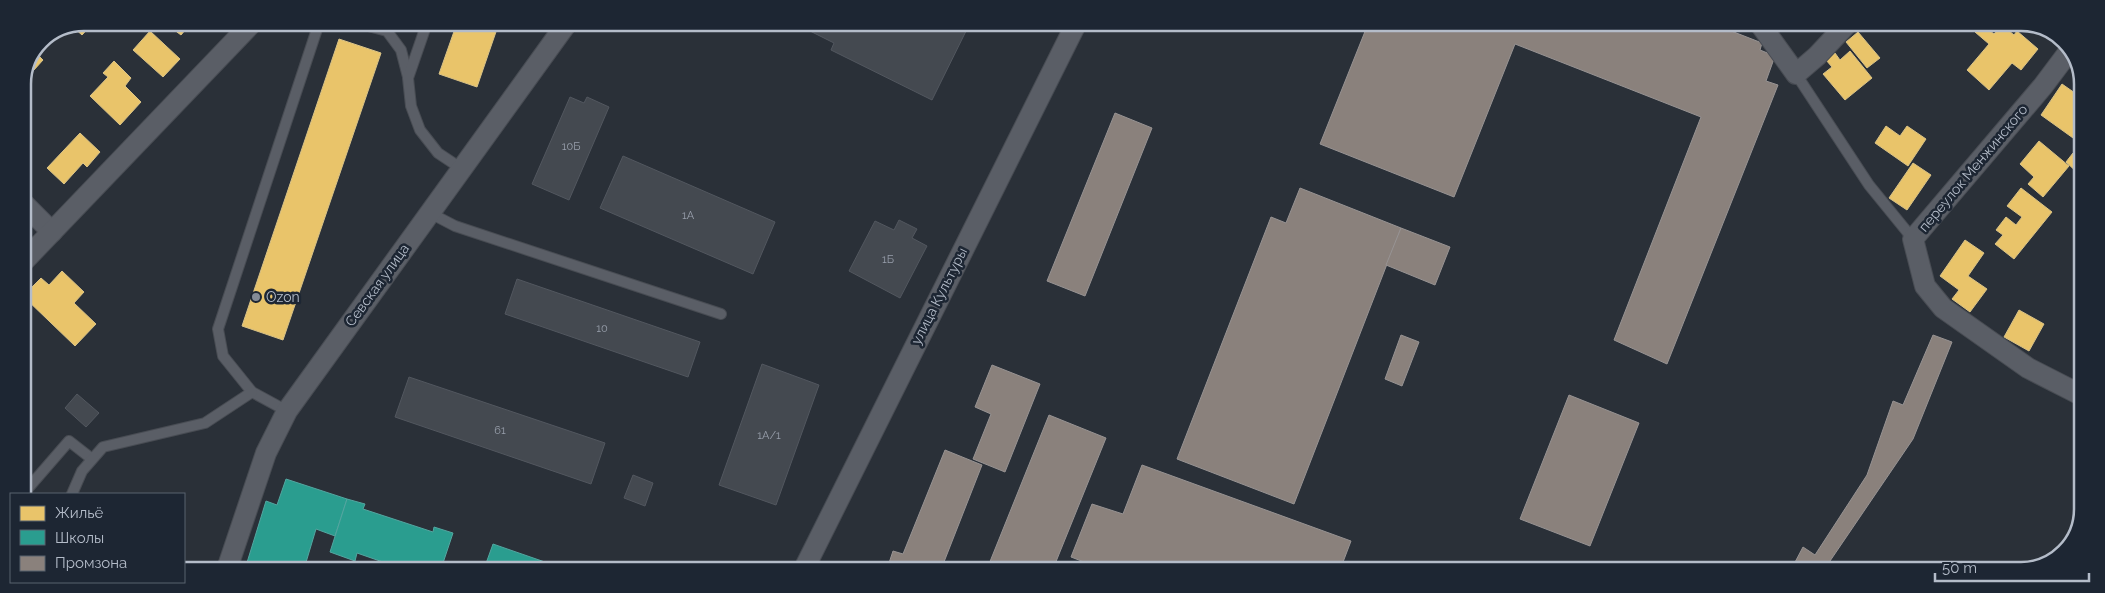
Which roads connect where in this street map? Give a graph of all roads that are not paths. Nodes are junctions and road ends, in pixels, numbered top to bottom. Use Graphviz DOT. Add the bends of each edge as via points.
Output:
graph roads {
  1 [pos="244,31"];
  2 [pos="316,31"];
  3 [pos="387,31"];
  4 [pos="424,31"];
  5 [pos="560,31"];
  6 [pos="1073,31"];
  7 [pos="1765,31"];
  8 [pos="1840,31"];
  9 [pos="2066,56"];
  10 [pos="1796,74"];
  11 [pos="408,78"];
  12 [pos="462,169"];
  13 [pos="31,212"];
  14 [pos="430,213"];
  15 [pos="52,232"];
  16 [pos="1913,239"];
  17 [pos="31,254"];
  18 [pos="721,314"];
  19 [pos="2074,391"];
  20 [pos="252,392"];
  21 [pos="287,411"];
  22 [pos="92,459"];
  23 [pos="31,485"];
  24 [pos="72,493"];
  25 [pos="229,562"];
  26 [pos="807,562"];
  1 -- 15 [label="street"];
  2 -- 20 [label="lane" via="218,329 223,356"];
  3 -- 11 [label="lane" via="401,50"];
  4 -- 11 [label="lane"];
  5 -- 12 [label="street, Севская улица"];
  6 -- 26 [label="street, улица Культуры"];
  7 -- 10 [label="street"];
  8 -- 10 [label="street"];
  9 -- 16 [label="street, переулок Менжинского"];
  10 -- 16 [label="lane" via="1869,185"];
  11 -- 12 [label="lane" via="411,106 420,130 438,153"];
  12 -- 14 [label="street, Севская улица"];
  13 -- 15 [label="street"];
  14 -- 18 [label="lane" via="455,226"];
  14 -- 21 [label="street, Севская улица"];
  15 -- 17 [label="street"];
  16 -- 19 [label="street, переулок Менжинского" via="1925,286 1943,308 2028,368"];
  20 -- 21 [label="lane"];
  20 -- 22 [label="lane" via="205,423 103,447"];
  21 -- 25 [label="street, Севская улица" via="266,453"];
  22 -- 23 [label="lane" via="69,441"];
  22 -- 24 [label="lane" via="82,470"];
}
